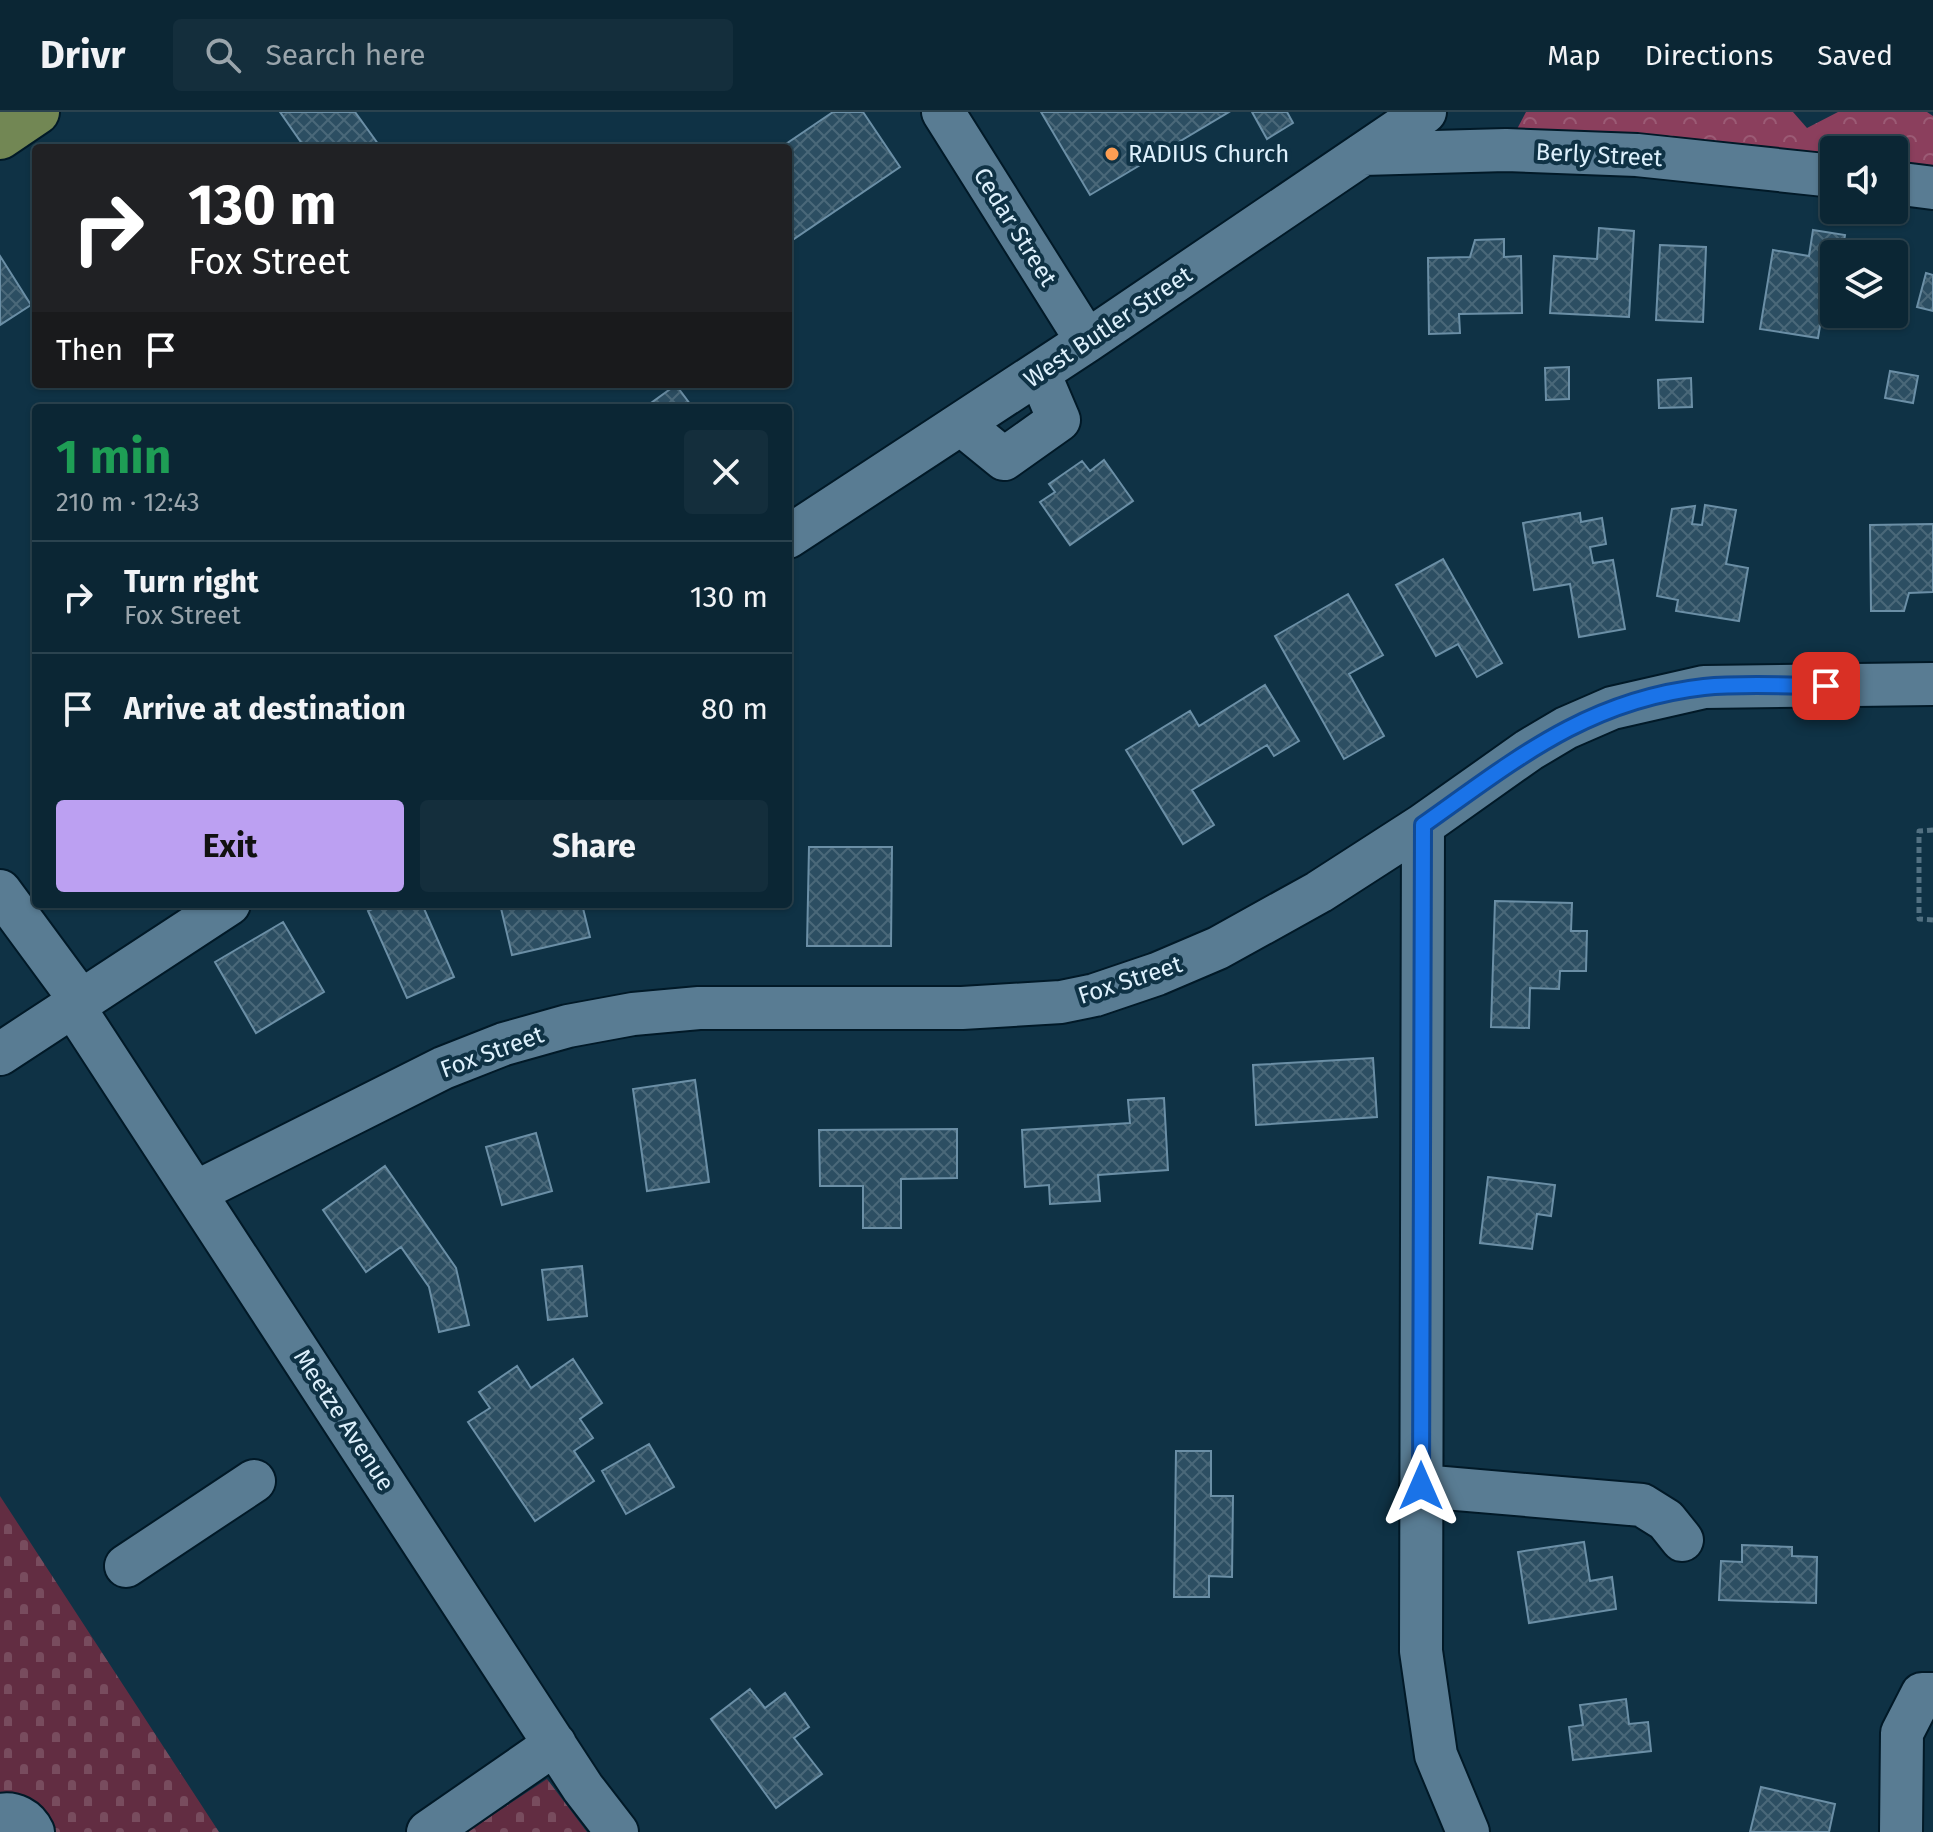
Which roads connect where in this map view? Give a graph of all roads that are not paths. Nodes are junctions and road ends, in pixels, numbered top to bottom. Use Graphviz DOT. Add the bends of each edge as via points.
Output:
graph roads {
  1 [pos="37,112"];
  2 [pos="943,112"];
  3 [pos="1425,112"];
  4 [pos="0,137"];
  5 [pos="1363,154"];
  6 [pos="1820,175"];
  7 [pos="1908,185"];
  8 [pos="1933,188"];
  9 [pos="1087,341"];
  10 [pos="792,534"];
  11 [pos="1933,684"];
  12 [pos="1423,825"];
  13 [pos="0,891"];
  14 [pos="223,908"];
  15 [pos="77,1003"];
  16 [pos="0,1054"];
  17 [pos="196,1192"];
  18 [pos="254,1481"];
  19 [pos="1421,1486"];
  20 [pos="1682,1540"];
  21 [pos="126,1566"];
  22 [pos="1933,1694"];
  23 [pos="555,1744"];
  24 [pos="0,1815"];
  25 [pos="33,1832"];
  26 [pos="428,1832"];
  27 [pos="617,1832"];
  28 [pos="1468,1832"];
  29 [pos="1901,1832"];
  1 -- 4 [label="main road"];
  2 -- 9 [label="street, Cedar Street"];
  3 -- 5 [label="street, West Butler Street"];
  5 -- 6 [label="street, Berly Street" via="1506,150 1637,155"];
  5 -- 9 [label="street, West Butler Street"];
  7 -- 8 [label="street"];
  9 -- 10 [label="street, West Butler Street"];
  11 -- 12 [label="street, Fox Street" via="1704,687 1612,708 1529,750"];
  12 -- 17 [label="street, Fox Street" via="1218,948 1095,995 962,1008 699,1008 568,1026 443,1068"];
  12 -- 19 [label="street"];
  13 -- 15 [label="street, Meetze Avenue"];
  14 -- 15 [label="street"];
  15 -- 16 [label="street"];
  15 -- 17 [label="street, Meetze Avenue"];
  17 -- 23 [label="street, Meetze Avenue"];
  18 -- 21 [label="street"];
  19 -- 20 [label="street" via="1642,1505 1666,1520"];
  19 -- 28 [label="street" via="1421,1651 1436,1755"];
  22 -- 29 [label="street" via="1922,1694 1902,1733"];
  23 -- 26 [label="street"];
  23 -- 27 [label="street, Meetze Avenue"];
  24 -- 25 [label="street" via="15,1815"];
}
